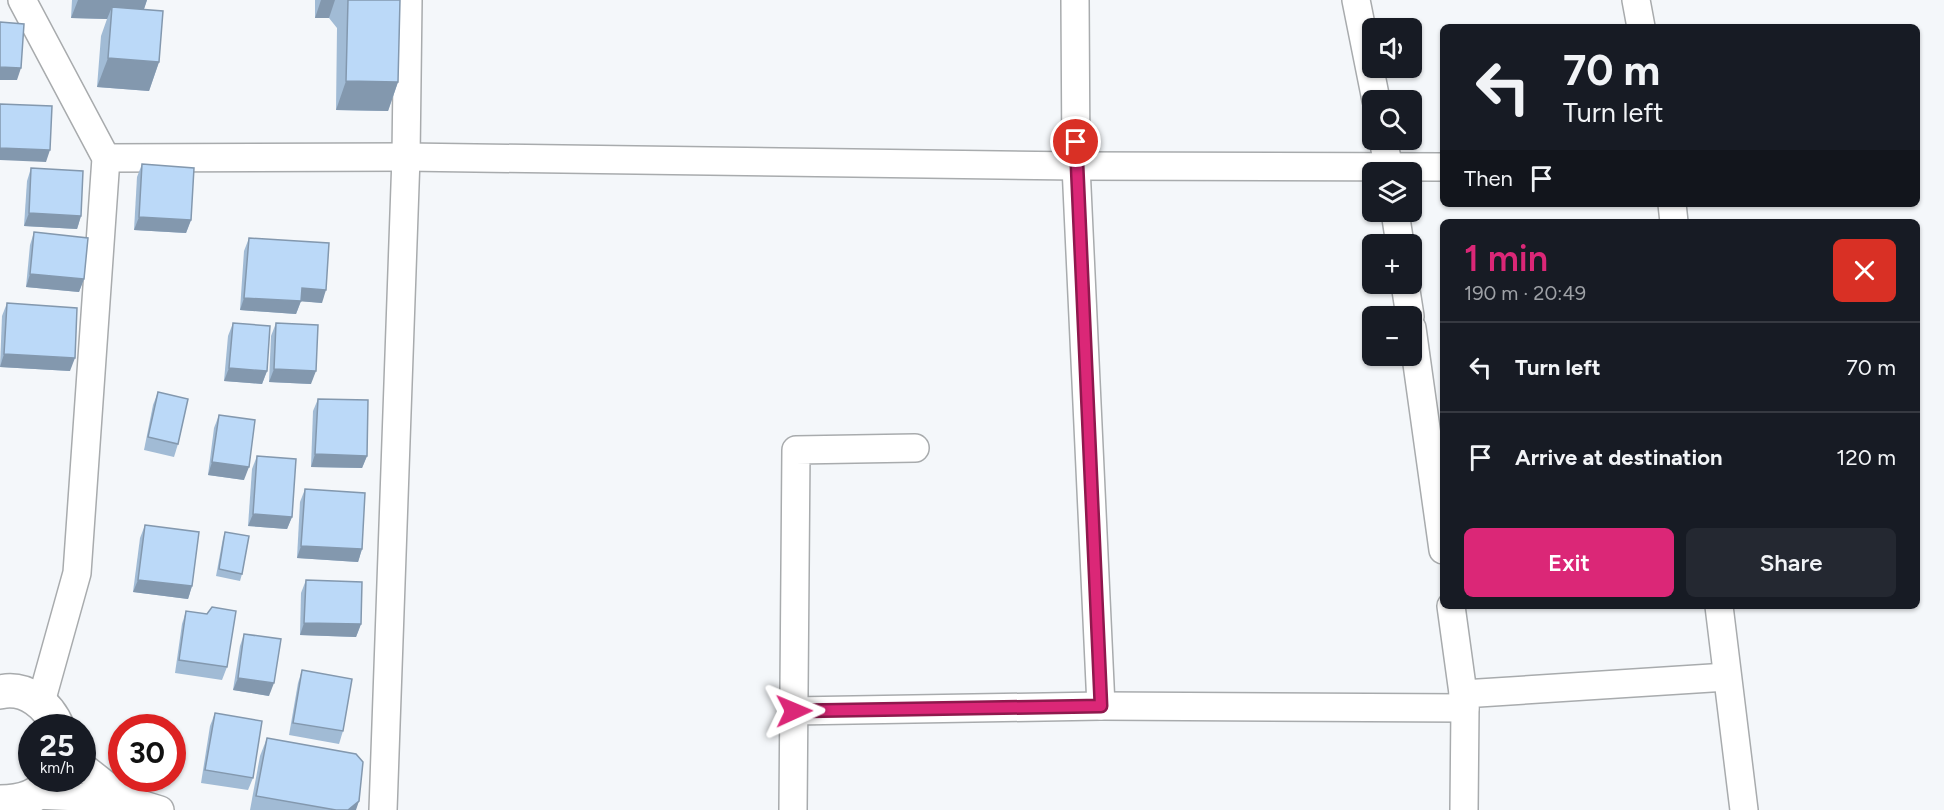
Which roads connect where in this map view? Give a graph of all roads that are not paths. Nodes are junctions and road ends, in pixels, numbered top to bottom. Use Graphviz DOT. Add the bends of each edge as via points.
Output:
graph roads {
  1 [pos="22,0"];
  2 [pos="408,0"];
  3 [pos="1075,0"];
  4 [pos="1356,0"];
  5 [pos="1636,0"];
  6 [pos="1640,24"];
  7 [pos="1374,90"];
  8 [pos="406,157"];
  9 [pos="106,158"];
  10 [pos="1076,166"];
  11 [pos="1440,167"];
  12 [pos="1422,168"];
  13 [pos="1362,170"];
  14 [pos="1417,366"];
  15 [pos="915,448"];
  16 [pos="1440,529"];
  17 [pos="1451,609"];
  18 [pos="1719,609"];
  19 [pos="1727,677"];
  20 [pos="2,686"];
  21 [pos="1464,701"];
  22 [pos="1101,706"];
  23 [pos="794,711"];
  24 [pos="48,714"];
  25 [pos="49,714"];
  26 [pos="96,777"];
  27 [pos="41,794"];
  28 [pos="124,799"];
  29 [pos="0,802"];
  30 [pos="160,810"];
  31 [pos="383,810"];
  32 [pos="793,810"];
  33 [pos="1464,810"];
  34 [pos="1744,810"];
  1 -- 9 [label="street"];
  2 -- 8 [label="street"];
  3 -- 10 [label="street"];
  4 -- 7 [label="street"];
  5 -- 6 [label="street"];
  8 -- 9 [label="street"];
  8 -- 10 [label="street"];
  8 -- 31 [label="street"];
  9 -- 25 [label="street" via="77,573"];
  10 -- 13 [label="street"];
  10 -- 22 [label="street"];
  11 -- 12 [label="street"];
  14 -- 16 [label="street"];
  15 -- 23 [label="street" via="796,450"];
  17 -- 21 [label="street"];
  18 -- 19 [label="street"];
  19 -- 21 [label="street"];
  19 -- 34 [label="street"];
  20 -- 24 [label="street" via="24,694"];
  21 -- 22 [label="street"];
  21 -- 33 [label="street"];
  22 -- 23 [label="street"];
  23 -- 32 [label="street"];
  26 -- 28 [label="street"];
  27 -- 28 [label="street"];
  27 -- 29 [label="street"];
  28 -- 30 [label="street"];
}
